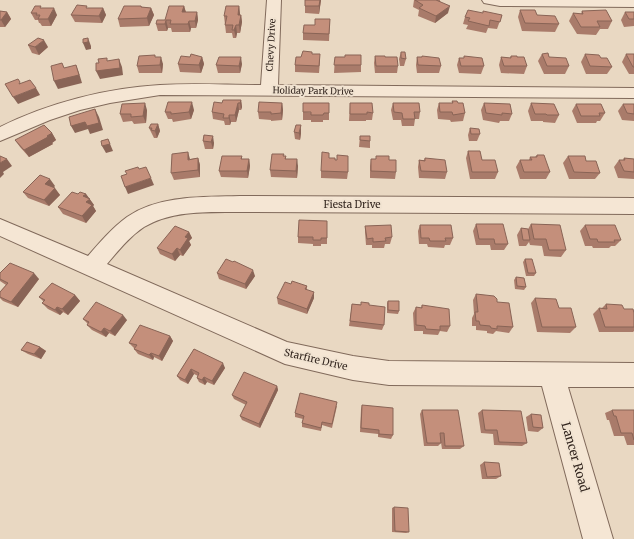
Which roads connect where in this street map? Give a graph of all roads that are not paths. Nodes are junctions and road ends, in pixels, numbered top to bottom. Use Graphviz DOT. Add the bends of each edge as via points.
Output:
graph roads {
  1 [pos="274,0"];
  2 [pos="489,0"];
  3 [pos="634,3"];
  4 [pos="269,90"];
  5 [pos="634,93"];
  6 [pos="2,131"];
  7 [pos="634,206"];
  8 [pos="0,227"];
  9 [pos="92,267"];
  10 [pos="552,375"];
  11 [pos="634,375"];
  12 [pos="598,539"];
  1 -- 4 [label="street, Chevy Drive"];
  2 -- 3 [label="street"];
  4 -- 5 [label="street, Holiday Park Drive"];
  4 -- 6 [label="street, Holiday Park Drive" via="160,90 130,93 65,108"];
  7 -- 9 [label="street, Fiesta Drive" via="199,205 166,209 142,218 120,236"];
  8 -- 9 [label="street, Starfire Drive"];
  9 -- 10 [label="street, Starfire Drive" via="285,353 389,373"];
  10 -- 11 [label="street, Starfire Drive"];
  10 -- 12 [label="street, Lancer Road"];
}
